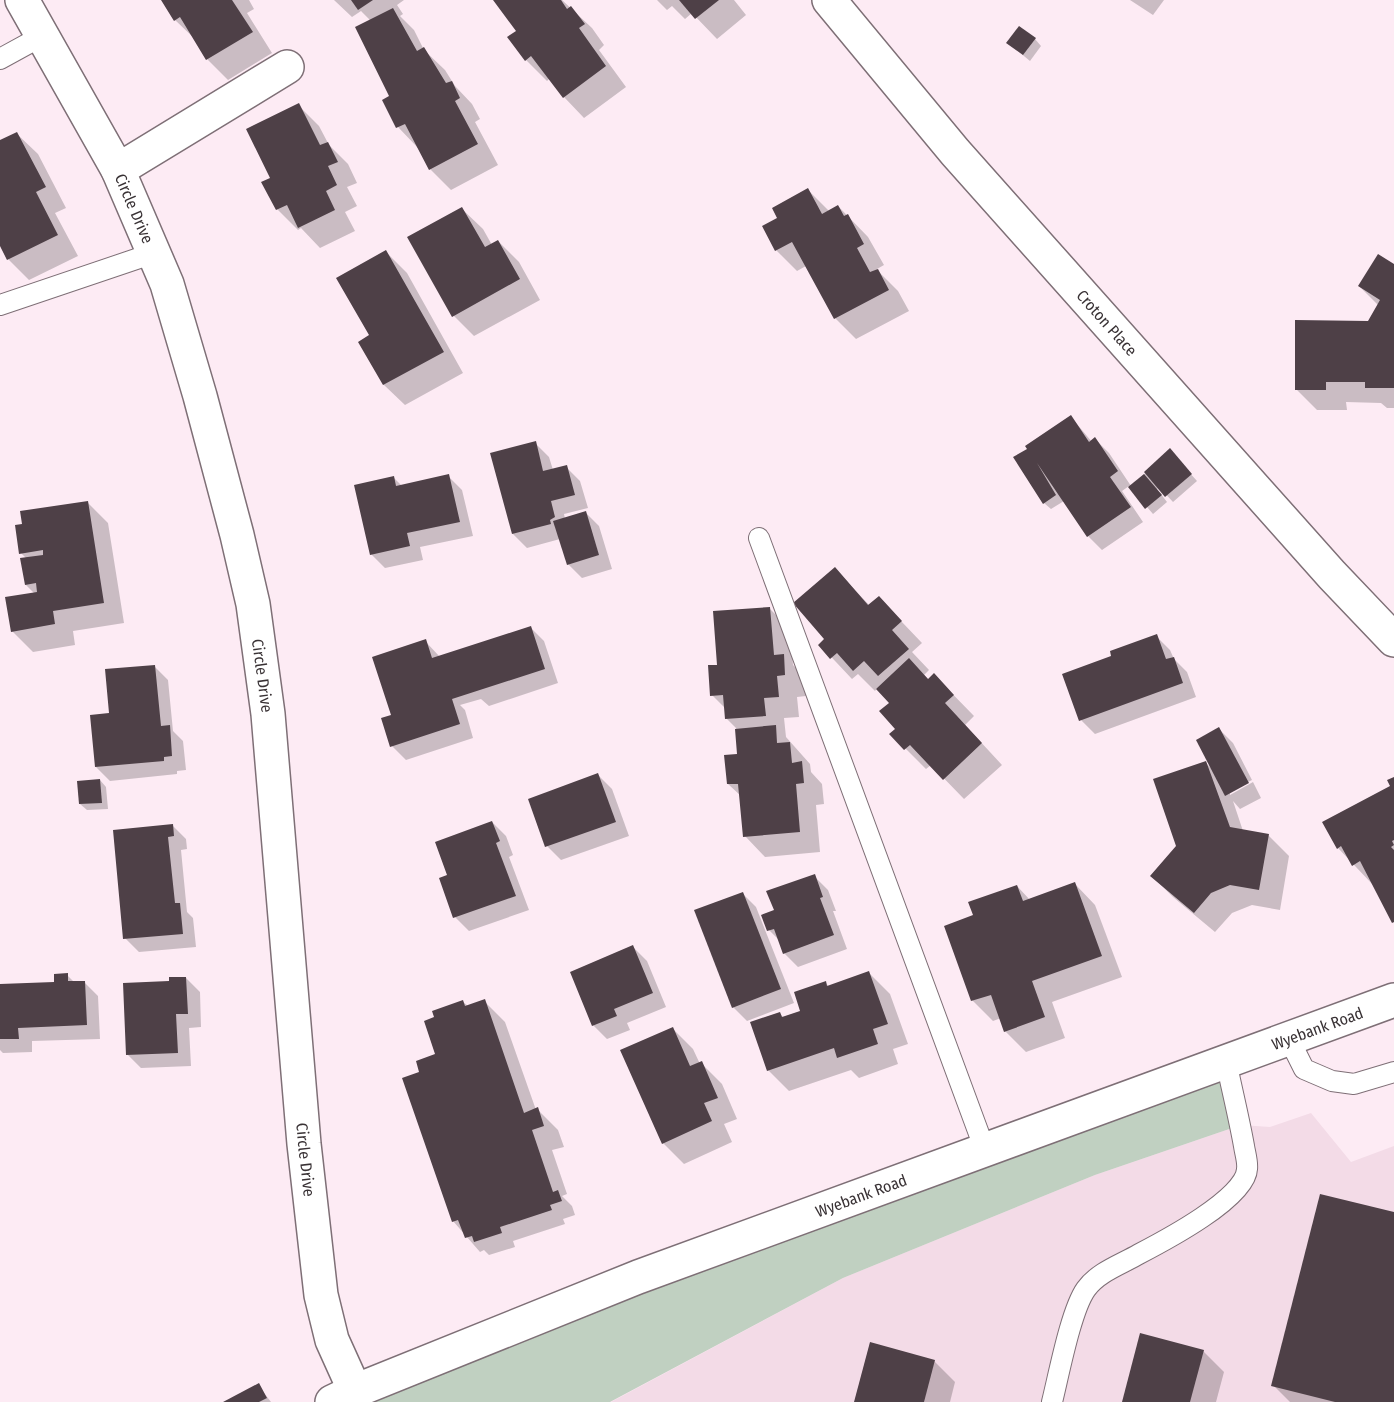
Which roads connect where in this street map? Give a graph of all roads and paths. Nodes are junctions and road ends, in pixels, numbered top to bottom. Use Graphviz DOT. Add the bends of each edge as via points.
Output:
graph roads {
  1 [pos="21,0"];
  2 [pos="829,0"];
  3 [pos="42,36"];
  4 [pos="0,59"];
  5 [pos="287,67"];
  6 [pos="118,170"];
  7 [pos="154,253"];
  8 [pos="0,305"];
  9 [pos="759,538"];
  10 [pos="1394,640"];
  11 [pos="1394,1000"];
  12 [pos="1289,1039"];
  13 [pos="1226,1061"];
  14 [pos="1394,1072"];
  15 [pos="985,1150"];
  16 [pos="344,1396"];
  17 [pos="1052,1402"];
  1 -- 3 [label="street, Circle Drive"];
  2 -- 10 [label="street, Croton Place" via="955,152"];
  3 -- 4 [label="lane"];
  3 -- 6 [label="street, Circle Drive"];
  5 -- 6 [label="street"];
  6 -- 7 [label="street, Circle Drive"];
  7 -- 8 [label="lane"];
  7 -- 16 [label="street, Circle Drive" via="200,396 253,604 268,714 304,1144 321,1295"];
  9 -- 15 [label="lane"];
  11 -- 12 [label="street, Wyebank Road"];
  12 -- 13 [label="street, Wyebank Road"];
  12 -- 14 [label="lane" via="1304,1069 1332,1081 1354,1084"];
  13 -- 15 [label="street, Wyebank Road"];
  13 -- 17 [label="lane" via="1248,1170 1239,1187 1182,1232 1112,1268 1086,1288 1072,1324"];
  15 -- 16 [label="street, Wyebank Road" via="638,1277"];
}
